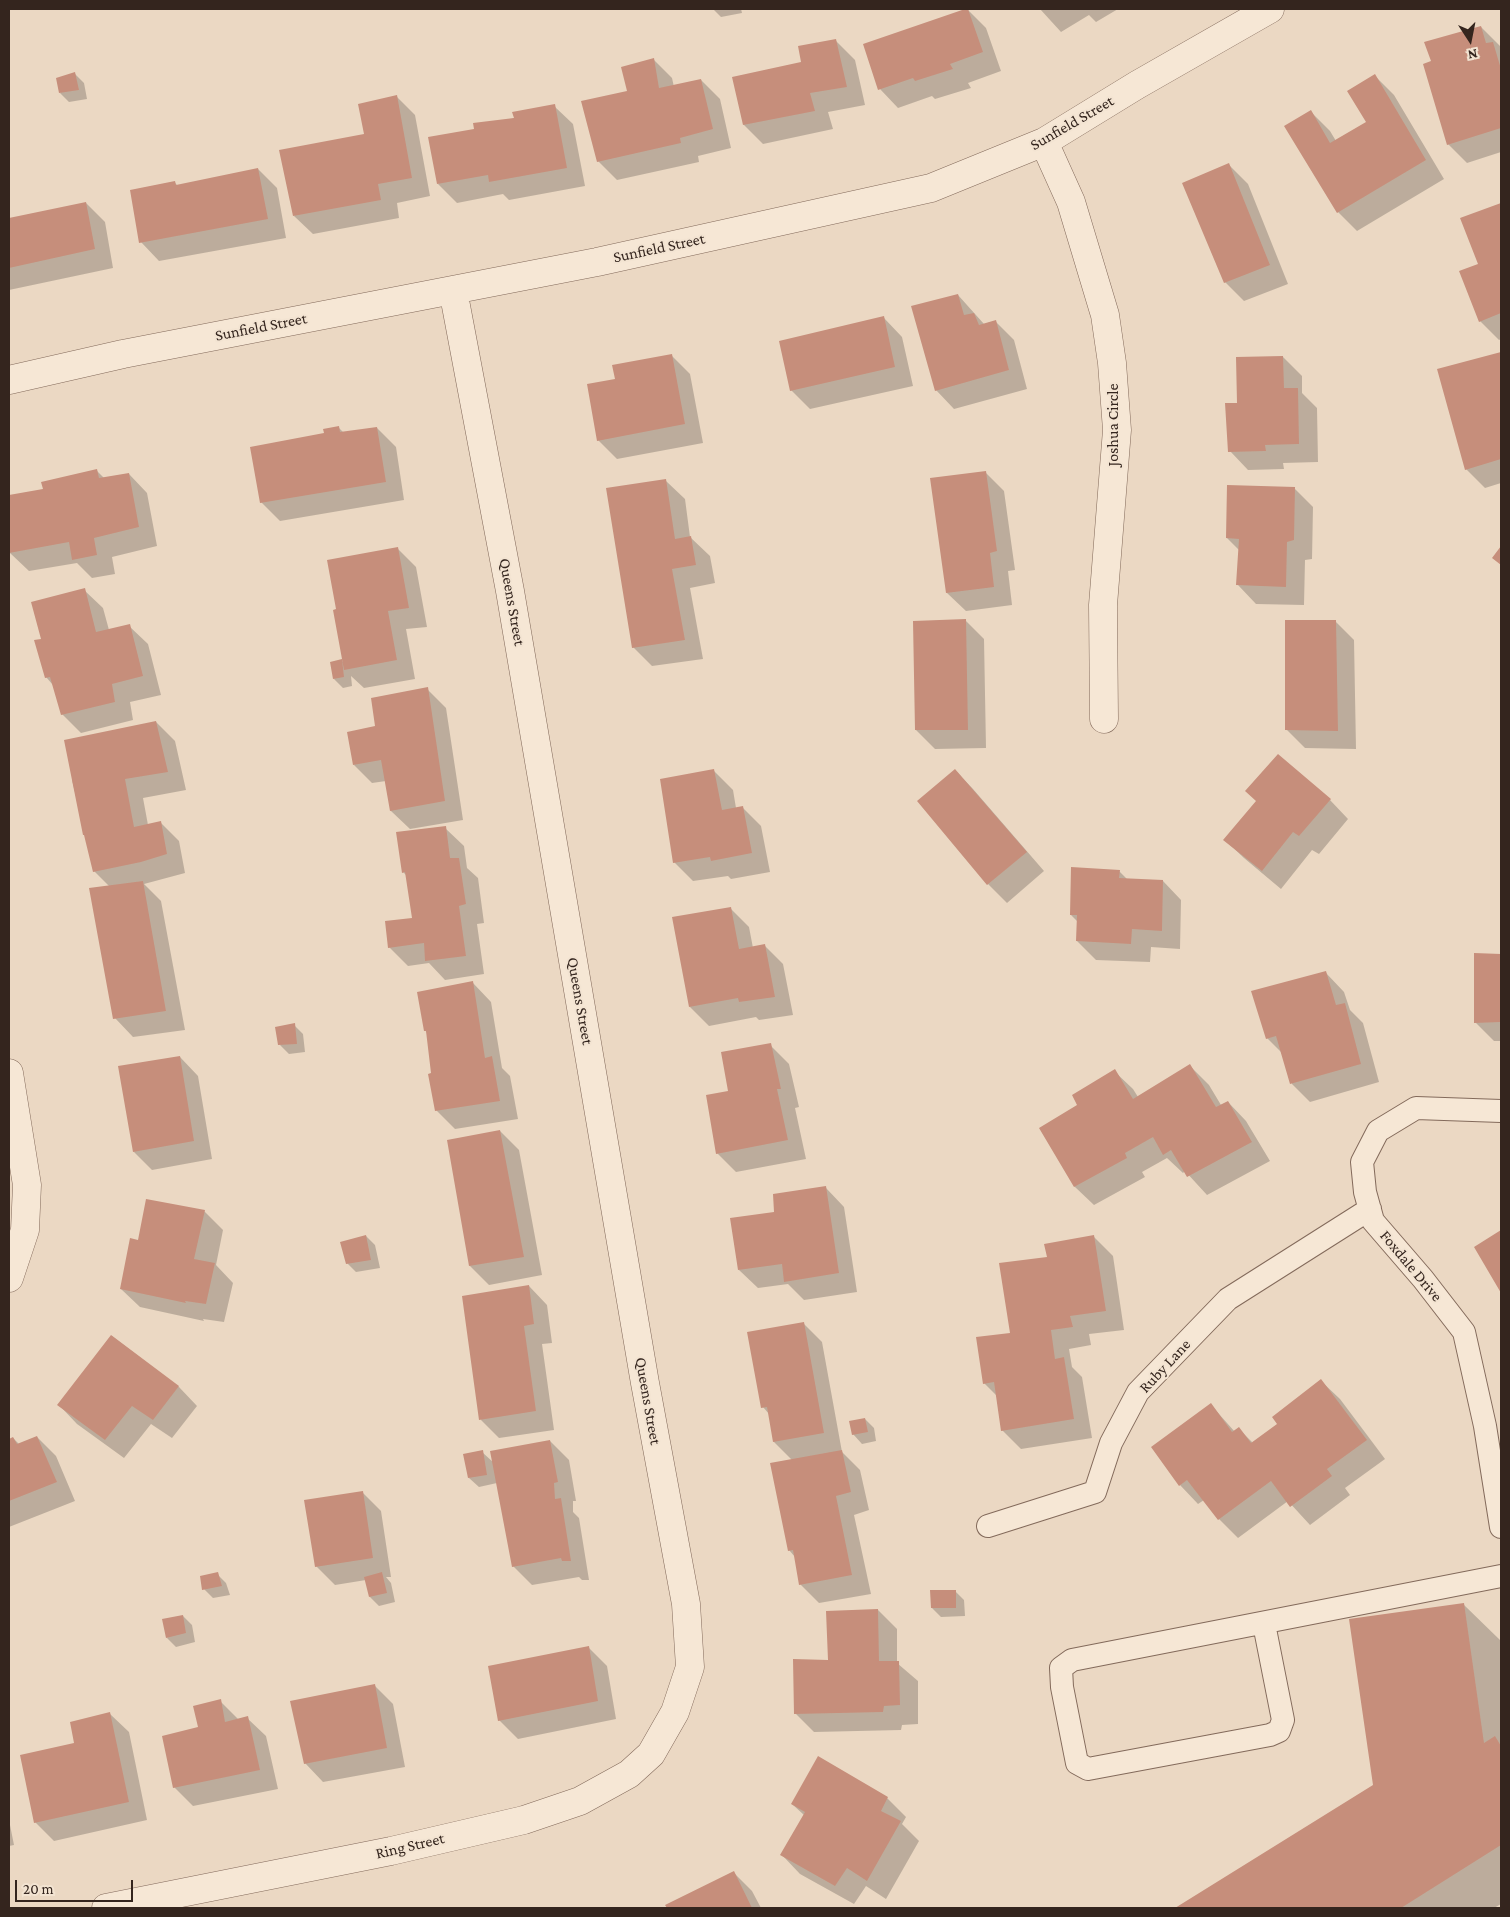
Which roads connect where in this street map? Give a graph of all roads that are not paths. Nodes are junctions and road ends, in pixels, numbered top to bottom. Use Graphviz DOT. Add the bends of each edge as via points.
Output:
graph roads {
  1 [pos="1270,9"];
  2 [pos="1044,142"];
  3 [pos="453,290"];
  4 [pos="9,380"];
  5 [pos="1104,719"];
  6 [pos="9,1073"];
  7 [pos="1501,1111"];
  8 [pos="1370,1209"];
  9 [pos="9,1278"];
  10 [pos="988,1526"];
  11 [pos="1501,1528"];
  12 [pos="1501,1576"];
  13 [pos="1264,1624"];
  14 [pos="675,1712"];
  15 [pos="106,1908"];
  1 -- 2 [label="street, Sunfield Street"];
  2 -- 3 [label="street, Sunfield Street" via="931,188 597,262"];
  2 -- 5 [label="street, Joshua Circle" via="1071,202 1105,315 1112,363 1117,430 1103,605"];
  3 -- 4 [label="street, Sunfield Street" via="122,354"];
  3 -- 14 [label="street, Queens Street" via="510,592 645,1383 686,1604 690,1668"];
  6 -- 9 [label="street" via="27,1185 25,1230"];
  7 -- 8 [label="lane, Foxdale Drive" via="1416,1108 1378,1131 1362,1162"];
  8 -- 10 [label="lane, Ruby Lane" via="1228,1299 1138,1392 1111,1443 1096,1492"];
  8 -- 11 [label="lane, Foxdale Drive" via="1373,1220 1464,1332 1485,1426"];
  12 -- 13 [label="lane"];
  13 -- 13 [label="lane" via="1072,1660 1061,1668 1077,1763 1088,1769 1279,1731 1282,1720"];
  14 -- 15 [label="street, Ring Street" via="650,1754 629,1774 580,1802 524,1820 391,1851"];
}
